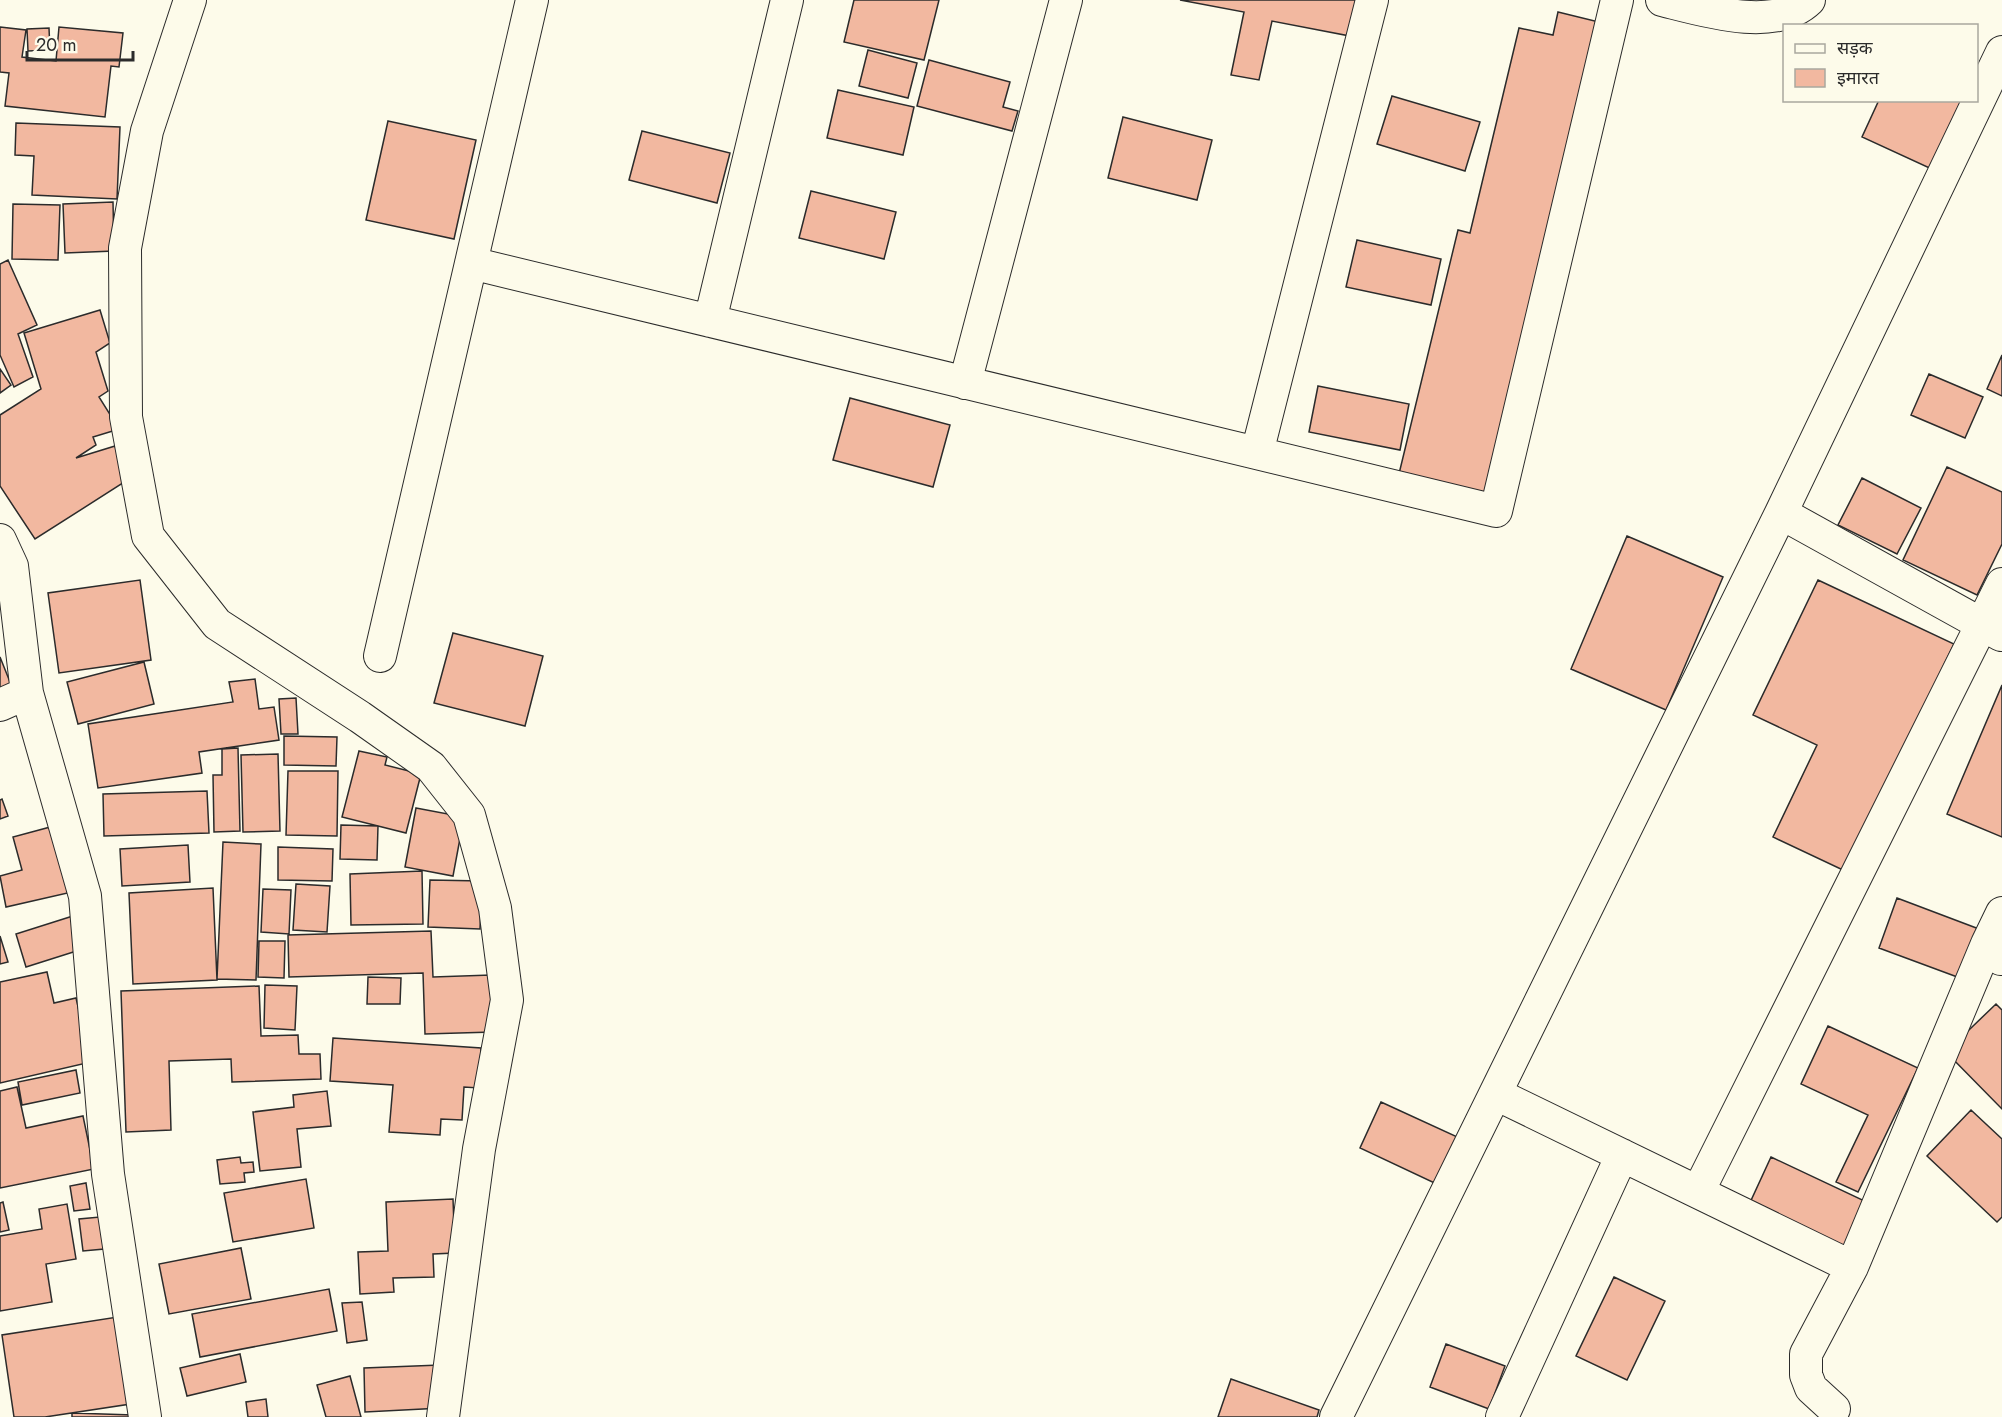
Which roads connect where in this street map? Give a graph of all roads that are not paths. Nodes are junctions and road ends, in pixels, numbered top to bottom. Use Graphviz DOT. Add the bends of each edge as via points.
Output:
graph roads {
  1 [pos="190,0"];
  2 [pos="532,0"];
  3 [pos="787,0"];
  4 [pos="1066,0"];
  5 [pos="1372,0"];
  6 [pos="1617,0"];
  7 [pos="1662,0"];
  8 [pos="1809,0"];
  9 [pos="2002,52"];
  10 [pos="471,263"];
  11 [pos="710,321"];
  12 [pos="965,383"];
  13 [pos="1257,453"];
  14 [pos="1781,513"];
  15 [pos="0,540"];
  16 [pos="2002,584"];
  17 [pos="1993,631"];
  18 [pos="380,656"];
  19 [pos="13,699"];
  20 [pos="2002,913"];
  21 [pos="1994,952"];
  22 [pos="1496,1094"];
  23 [pos="1622,1155"];
  24 [pos="1698,1192"];
  25 [pos="1852,1267"];
  26 [pos="1836,1414"];
  27 [pos="145,1417"];
  28 [pos="443,1417"];
  29 [pos="1336,1417"];
  30 [pos="1502,1417"];
  1 -- 28 [label="street" via="147,131 125,248 126,417 148,536 217,624 431,767 469,815 495,908 507,1000 479,1149"];
  2 -- 10 [label="street"];
  3 -- 11 [label="street"];
  4 -- 12 [label="street"];
  5 -- 13 [label="street"];
  6 -- 13 [label="street" via="1496,511"];
  7 -- 8 [label="street" via="1730,16 1758,17 1784,12"];
  9 -- 14 [label="street"];
  10 -- 11 [label="street"];
  10 -- 18 [label="street"];
  11 -- 12 [label="street"];
  12 -- 13 [label="street"];
  14 -- 17 [label="street"];
  14 -- 22 [label="street"];
  15 -- 19 [label="street" via="12,566"];
  16 -- 17 [label="street"];
  17 -- 24 [label="street"];
  19 -- 27 [label="street" via="85,896 108,1174"];
  20 -- 21 [label="street"];
  21 -- 25 [label="street"];
  22 -- 23 [label="street"];
  22 -- 29 [label="street"];
  23 -- 24 [label="street"];
  23 -- 30 [label="street"];
  24 -- 25 [label="street"];
  25 -- 26 [label="street" via="1806,1354 1806,1375 1811,1388"];
}
